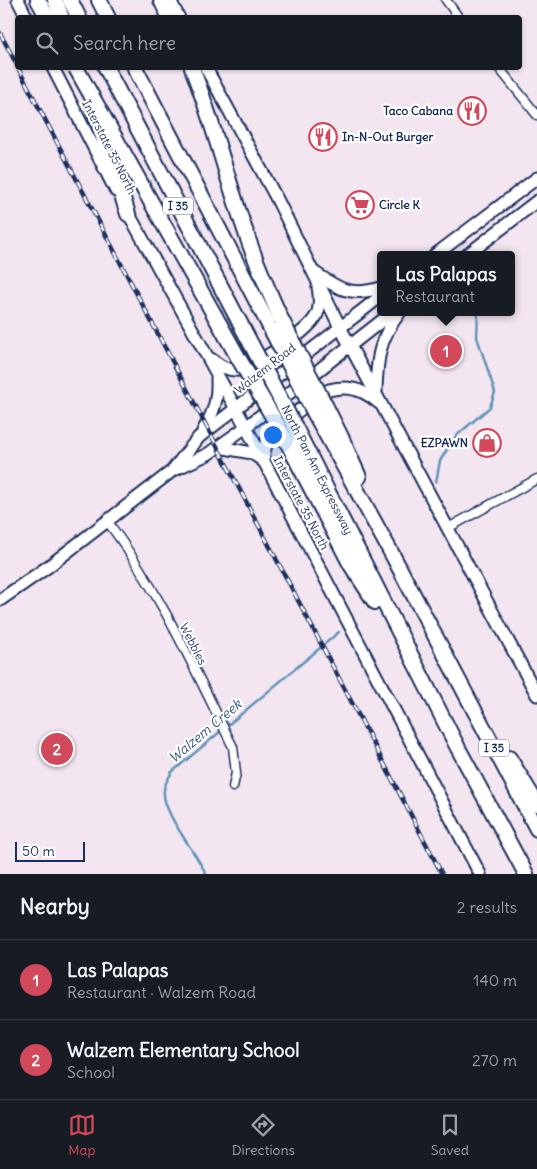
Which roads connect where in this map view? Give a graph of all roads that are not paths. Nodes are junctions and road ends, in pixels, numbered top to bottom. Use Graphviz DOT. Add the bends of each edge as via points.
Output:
graph roads {
  1 [pos="18,0"];
  2 [pos="38,0"];
  3 [pos="55,0"];
  4 [pos="70,0"];
  5 [pos="99,0"];
  6 [pos="161,0"];
  7 [pos="170,0"];
  8 [pos="446,0"];
  9 [pos="26,15"];
  10 [pos="46,15"];
  11 [pos="61,15"];
  12 [pos="78,15"];
  13 [pos="106,15"];
  14 [pos="168,15"];
  15 [pos="178,15"];
  16 [pos="457,15"];
  17 [pos="54,70"];
  18 [pos="77,70"];
  19 [pos="82,70"];
  20 [pos="107,70"];
  21 [pos="136,70"];
  22 [pos="193,70"];
  23 [pos="207,70"];
  24 [pos="501,70"];
  25 [pos="537,115"];
  26 [pos="537,178"];
  27 [pos="537,201"];
  28 [pos="128,214"];
  29 [pos="440,251"];
  30 [pos="472,251"];
  31 [pos="313,271"];
  32 [pos="377,289"];
  33 [pos="377,299"];
  34 [pos="388,316"];
  35 [pos="397,316"];
  36 [pos="340,327"];
  37 [pos="350,345"];
  38 [pos="208,358"];
  39 [pos="217,374"];
  40 [pos="376,392"];
  41 [pos="383,405"];
  42 [pos="237,409"];
  43 [pos="320,410"];
  44 [pos="246,427"];
  45 [pos="290,432"];
  46 [pos="200,437"];
  47 [pos="219,446"];
  48 [pos="263,461"];
  49 [pos="172,471"];
  50 [pos="537,479"];
  51 [pos="108,522"];
  52 [pos="448,528"];
  53 [pos="1,596"];
  54 [pos="451,667"];
  55 [pos="537,695"];
  56 [pos="233,786"];
  57 [pos="537,804"];
  58 [pos="537,829"];
  59 [pos="480,874"];
  60 [pos="526,874"];
  1 -- 9 [label="main road"];
  2 -- 10 [label="highway"];
  3 -- 11 [label="highway"];
  4 -- 12 [label="highway"];
  5 -- 13 [label="highway"];
  6 -- 14 [label="highway"];
  7 -- 15 [label="main road"];
  8 -- 16 [label="street"];
  17 -- 28 [label="main road, Interstate 35 North"];
  18 -- 45 [label="highway, bridge" via="239,359"];
  19 -- 28 [label="highway"];
  20 -- 45 [label="highway, North Pan Am Expressway / I 35, bridge" via="250,344"];
  21 -- 43 [label="highway, North Pan Am Expressway / I 35, bridge" via="271,329"];
  22 -- 43 [label="highway, bridge" via="259,268"];
  23 -- 31 [label="main road"];
  24 -- 25 [label="street"];
  26 -- 29 [label="main road"];
  27 -- 30 [label="main road"];
  28 -- 38 [label="main road, Interstate 35 North"];
  31 -- 32 [label="main road" via="350,292"];
  31 -- 36 [label="main road"];
  31 -- 38 [label="main road" via="319,292 318,310 301,332 242,370 223,368"];
  33 -- 36 [label="main road, Walzem Road"];
  34 -- 37 [label="main road, Walzem Road"];
  35 -- 40 [label="main road" via="381,343"];
  36 -- 37 [label="main road"];
  36 -- 42 [label="main road, Walzem Road"];
  37 -- 40 [label="main road"];
  37 -- 44 [label="main road, Walzem Road"];
  38 -- 39 [label="main road, Interstate 35 North"];
  39 -- 42 [label="main road, Interstate 35 North"];
  39 -- 46 [label="main road" via="218,392 213,414"];
  40 -- 41 [label="main road"];
  41 -- 48 [label="main road" via="356,389 328,390 278,426 264,447"];
  41 -- 52 [label="main road"];
  42 -- 44 [label="main road, Interstate 35 North"];
  42 -- 46 [label="main road, Walzem Road"];
  43 -- 54 [label="highway, North Pan Am Expressway / I 35"];
  44 -- 47 [label="main road, Walzem Road"];
  44 -- 48 [label="main road, Interstate 35 North"];
  45 -- 60 [label="highway, North Pan Am Expressway / I 35"];
  46 -- 49 [label="main road, Walzem Road"];
  47 -- 48 [label="main road" via="252,453"];
  47 -- 49 [label="main road, Walzem Road"];
  48 -- 59 [label="main road, Interstate 35 North"];
  49 -- 51 [label="main road, Walzem Road"];
  50 -- 52 [label="street"];
  51 -- 53 [label="main road, Walzem Road" via="49,566"];
  51 -- 56 [label="street, Webbles" via="153,590 222,725 235,760"];
  52 -- 55 [label="main road"];
  54 -- 57 [label="highway"];
  54 -- 58 [label="highway, North Pan Am Expressway / I 35"];
}
